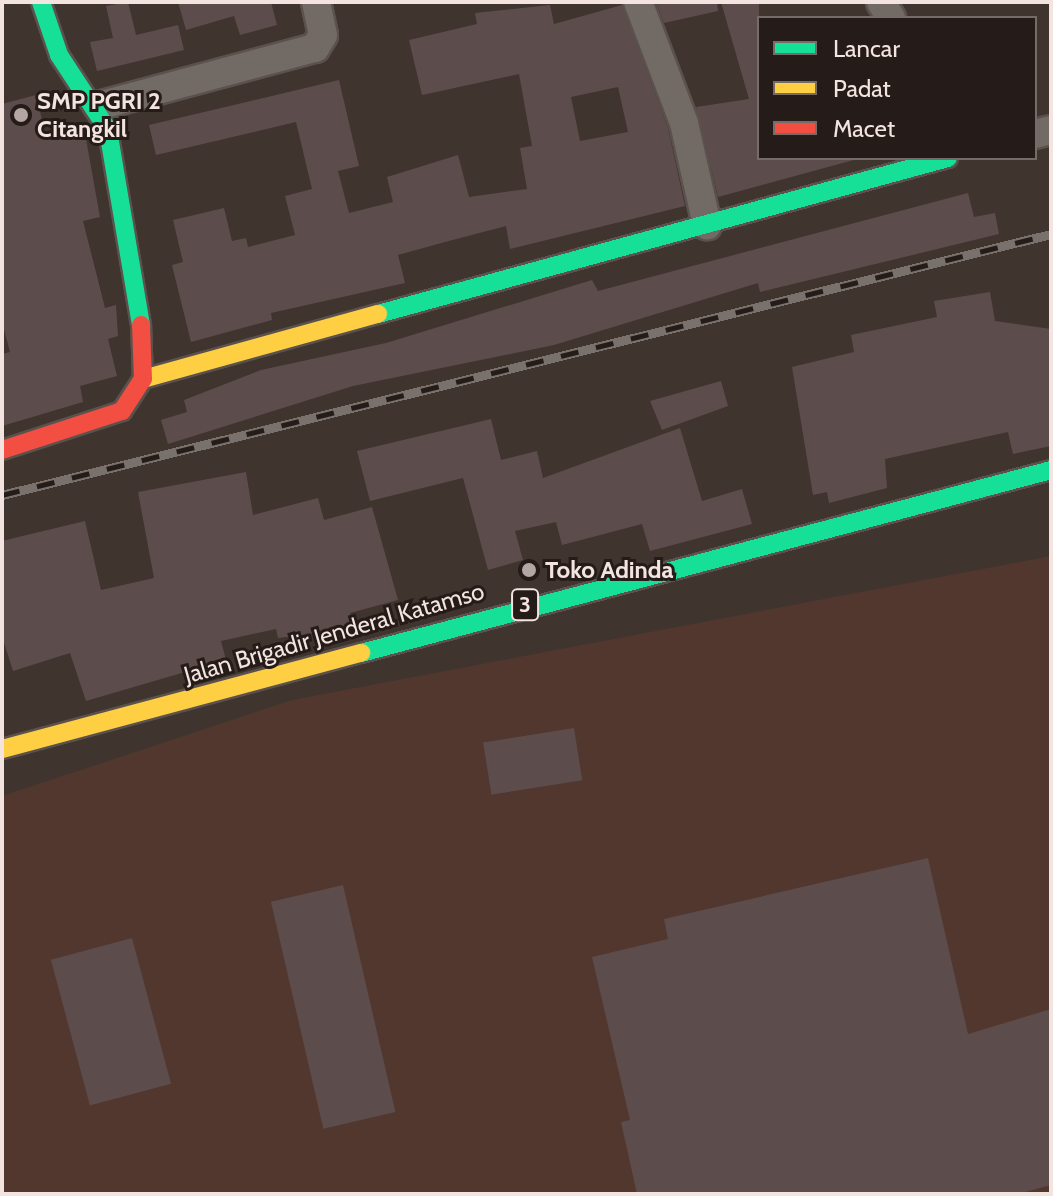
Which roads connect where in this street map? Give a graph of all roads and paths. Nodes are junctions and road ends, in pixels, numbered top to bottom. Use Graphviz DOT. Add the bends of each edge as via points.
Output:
graph roads {
  1 [pos="41,2"];
  2 [pos="316,2"];
  3 [pos="638,2"];
  4 [pos="98,106"];
  5 [pos="941,160"];
  6 [pos="707,225"];
  7 [pos="143,379"];
  8 [pos="2,450"];
  9 [pos="1051,470"];
  10 [pos="4,744"];
  1 -- 4 [label="main road" via="59,55"];
  2 -- 4 [label="street" via="323,35 315,48"];
  3 -- 6 [label="street" via="684,123"];
  4 -- 7 [label="main road" via="123,205"];
  5 -- 6 [label="main road"];
  6 -- 7 [label="main road"];
  7 -- 8 [label="main road" via="122,411 105,420"];
  9 -- 10 [label="main road, Jalan Brigadir Jenderal Katamso / 3"];
}
